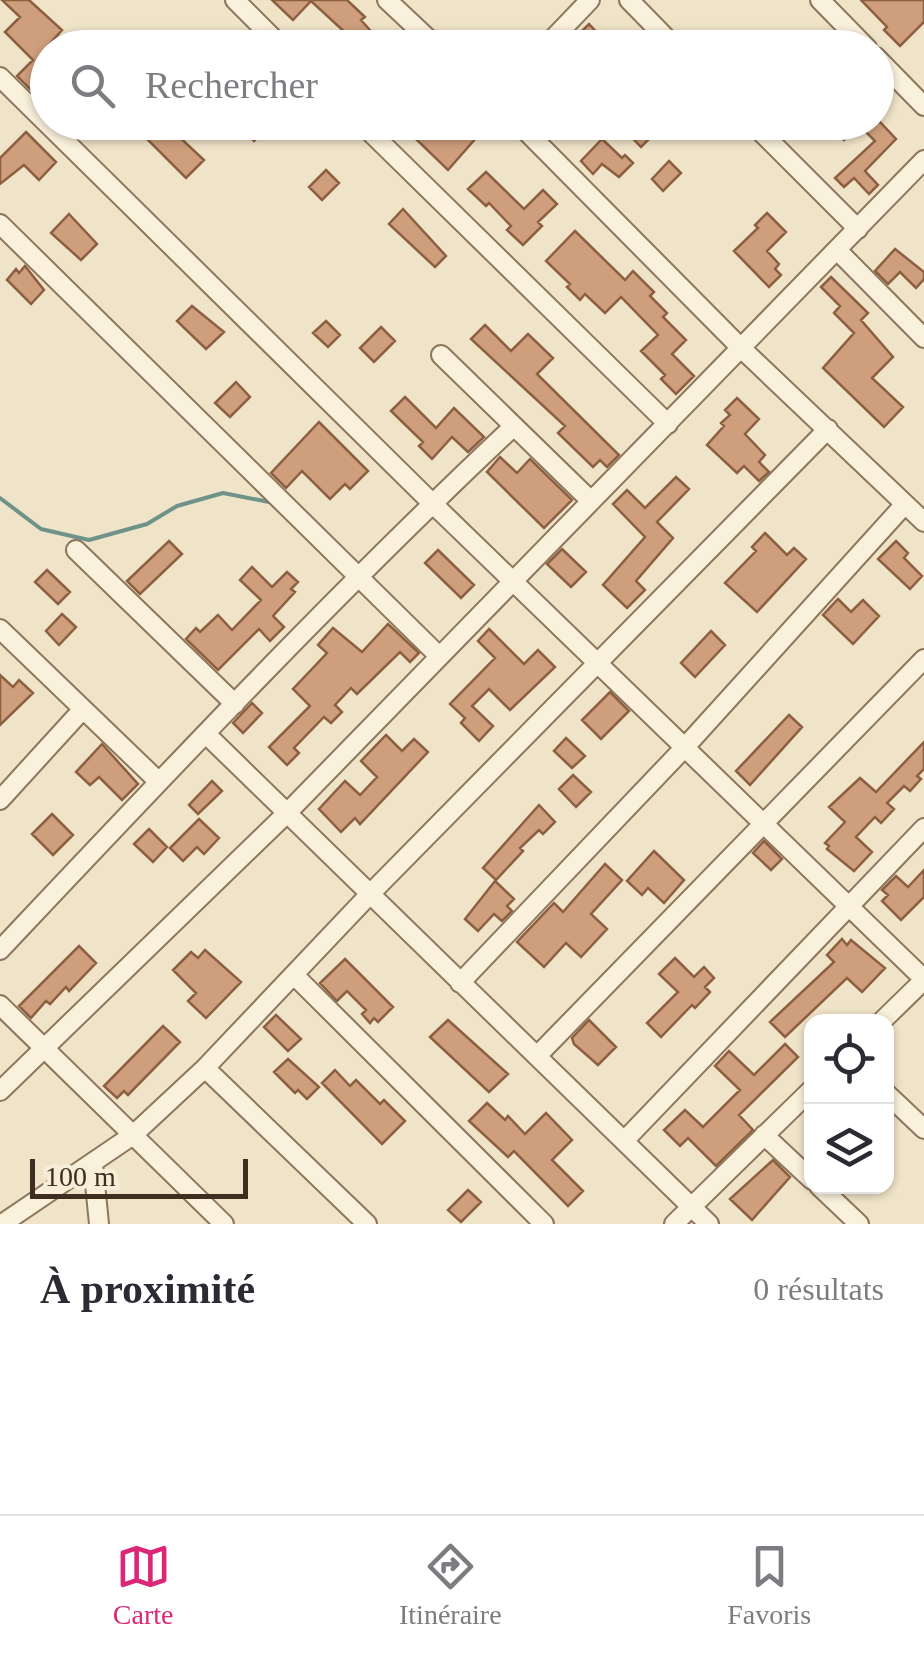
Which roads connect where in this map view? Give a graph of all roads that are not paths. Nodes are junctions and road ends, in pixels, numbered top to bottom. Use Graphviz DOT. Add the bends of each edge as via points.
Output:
graph roads {
  1 [pos="234,0"];
  2 [pos="387,0"];
  3 [pos="590,0"];
  4 [pos="629,0"];
  5 [pos="820,0"];
  6 [pos="265,30"];
  7 [pos="417,30"];
  8 [pos="561,30"];
  9 [pos="658,30"];
  10 [pos="849,30"];
  11 [pos="894,75"];
  12 [pos="0,77"];
  13 [pos="924,106"];
  14 [pos="30,107"];
  15 [pos="64,140"];
  16 [pos="378,140"];
  17 [pos="535,140"];
  18 [pos="770,140"];
  19 [pos="924,160"];
  20 [pos="0,224"];
  21 [pos="858,229"];
  22 [pos="837,250"];
  23 [pos="923,334"];
  24 [pos="742,348"];
  25 [pos="440,354"];
  26 [pos="668,424"];
  27 [pos="514,426"];
  28 [pos="828,429"];
  29 [pos="591,501"];
  30 [pos="432,503"];
  31 [pos="906,504"];
  32 [pos="924,522"];
  33 [pos="76,550"];
  34 [pos="359,578"];
  35 [pos="512,580"];
  36 [pos="0,629"];
  37 [pos="438,656"];
  38 [pos="924,659"];
  39 [pos="598,663"];
  40 [pos="235,704"];
  41 [pos="84,709"];
  42 [pos="206,734"];
  43 [pos="686,746"];
  44 [pos="159,782"];
  45 [pos="0,800"];
  46 [pos="287,813"];
  47 [pos="764,824"];
  48 [pos="924,828"];
  49 [pos="370,894"];
  50 [pos="849,906"];
  51 [pos="0,950"];
  52 [pos="294,975"];
  53 [pos="924,980"];
  54 [pos="460,983"];
  55 [pos="0,1005"];
  56 [pos="889,1014"];
  57 [pos="44,1048"];
  58 [pos="537,1056"];
  59 [pos="205,1068"];
  60 [pos="0,1091"];
  61 [pos="804,1097"];
  62 [pos="894,1101"];
  63 [pos="924,1129"];
  64 [pos="133,1135"];
  65 [pos="764,1136"];
  66 [pos="624,1141"];
  67 [pos="93,1164"];
  68 [pos="804,1173"];
  69 [pos="827,1194"];
  70 [pos="691,1206"];
  71 [pos="2,1224"];
  72 [pos="98,1224"];
  73 [pos="224,1224"];
  74 [pos="367,1224"];
  75 [pos="544,1224"];
  76 [pos="674,1224"];
  77 [pos="709,1224"];
  78 [pos="859,1224"];
  1 -- 6 [label="street"];
  2 -- 7 [label="street"];
  3 -- 8 [label="street"];
  4 -- 9 [label="street"];
  5 -- 10 [label="street"];
  11 -- 13 [label="street"];
  12 -- 14 [label="street"];
  15 -- 30 [label="street"];
  16 -- 26 [label="street"];
  17 -- 24 [label="street"];
  18 -- 21 [label="street"];
  19 -- 21 [label="street"];
  20 -- 34 [label="street"];
  21 -- 22 [label="street"];
  22 -- 23 [label="street"];
  22 -- 24 [label="street"];
  24 -- 26 [label="street"];
  24 -- 28 [label="street"];
  25 -- 27 [label="street"];
  26 -- 29 [label="street"];
  27 -- 29 [label="street"];
  27 -- 30 [label="street"];
  28 -- 31 [label="street"];
  28 -- 39 [label="street"];
  29 -- 35 [label="street"];
  30 -- 34 [label="street"];
  30 -- 35 [label="street"];
  31 -- 32 [label="street"];
  31 -- 43 [label="street"];
  33 -- 40 [label="street"];
  34 -- 37 [label="street"];
  34 -- 40 [label="street"];
  35 -- 37 [label="street"];
  35 -- 39 [label="street"];
  36 -- 41 [label="street"];
  37 -- 46 [label="street"];
  38 -- 47 [label="street"];
  39 -- 43 [label="street"];
  39 -- 49 [label="street"];
  40 -- 42 [label="street"];
  41 -- 44 [label="street"];
  41 -- 45 [label="street"];
  42 -- 44 [label="street"];
  42 -- 46 [label="street"];
  43 -- 47 [label="street"];
  43 -- 54 [label="street"];
  44 -- 51 [label="street"];
  46 -- 49 [label="street"];
  46 -- 57 [label="street"];
  47 -- 50 [label="street"];
  47 -- 58 [label="street"];
  48 -- 50 [label="street"];
  49 -- 52 [label="street"];
  49 -- 54 [label="street"];
  50 -- 53 [label="street"];
  50 -- 66 [label="street"];
  52 -- 59 [label="street"];
  52 -- 75 [label="street"];
  53 -- 56 [label="street"];
  54 -- 58 [label="street"];
  55 -- 57 [label="street"];
  57 -- 60 [label="street"];
  57 -- 64 [label="street"];
  58 -- 66 [label="street"];
  59 -- 64 [label="street"];
  59 -- 74 [label="street"];
  61 -- 65 [label="street"];
  62 -- 63 [label="street"];
  64 -- 67 [label="street"];
  64 -- 73 [label="street"];
  65 -- 68 [label="street"];
  65 -- 70 [label="street"];
  66 -- 70 [label="street"];
  67 -- 71 [label="street"];
  67 -- 72 [label="street"];
  69 -- 78 [label="street"];
  70 -- 76 [label="street"];
  70 -- 77 [label="street"];
}
